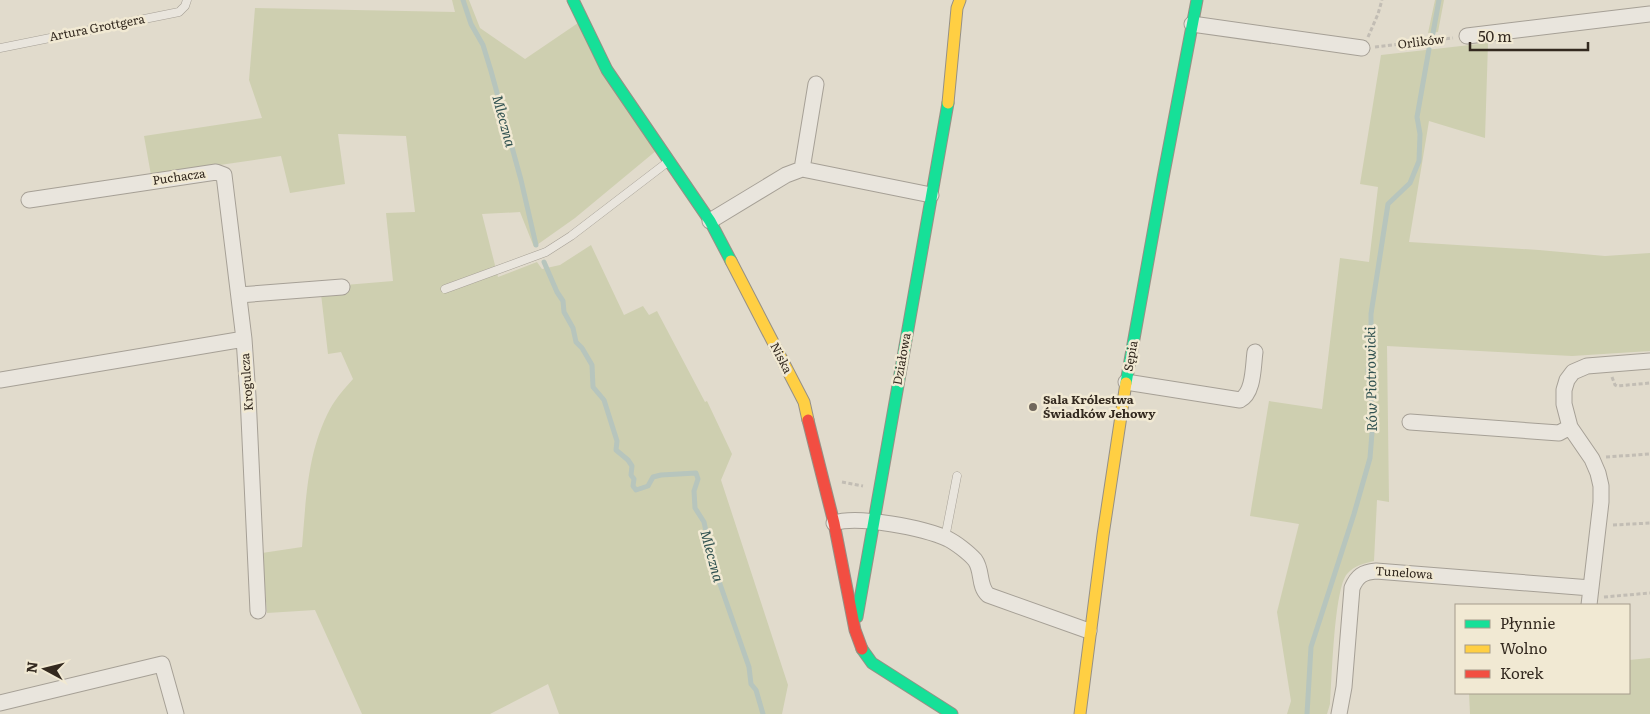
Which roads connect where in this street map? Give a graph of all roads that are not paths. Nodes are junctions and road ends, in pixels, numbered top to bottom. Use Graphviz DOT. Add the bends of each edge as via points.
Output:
graph roads {
  1 [pos="187,0"];
  2 [pos="573,0"];
  3 [pos="960,0"];
  4 [pos="1197,0"];
  5 [pos="1650,14"];
  6 [pos="1192,24"];
  7 [pos="1467,36"];
  8 [pos="0,48"];
  9 [pos="1362,48"];
  10 [pos="816,84"];
  11 [pos="670,160"];
  12 [pos="802,169"];
  13 [pos="931,195"];
  14 [pos="29,200"];
  15 [pos="710,221"];
  16 [pos="342,287"];
  17 [pos="445,289"];
  18 [pos="239,295"];
  19 [pos="244,339"];
  20 [pos="1255,352"];
  21 [pos="1650,361"];
  22 [pos="0,380"];
  23 [pos="1126,382"];
  24 [pos="1410,422"];
  25 [pos="1570,427"];
  26 [pos="957,476"];
  27 [pos="873,522"];
  28 [pos="834,524"];
  29 [pos="945,538"];
  30 [pos="1593,597"];
  31 [pos="258,611"];
  32 [pos="855,630"];
  33 [pos="1089,631"];
  34 [pos="0,703"];
  35 [pos="176,714"];
  36 [pos="952,714"];
  37 [pos="1080,714"];
  38 [pos="1339,714"];
  1 -- 8 [label="lane, Artura Grottgera" via="179,12"];
  2 -- 11 [label="street, Niska" via="607,70"];
  3 -- 13 [label="street, Działowa" via="948,105"];
  4 -- 6 [label="street, Sępia"];
  5 -- 7 [label="street"];
  6 -- 9 [label="street"];
  6 -- 23 [label="street, Sępia"];
  10 -- 12 [label="street"];
  11 -- 15 [label="street, Niska"];
  11 -- 17 [label="lane" via="546,252"];
  12 -- 13 [label="street"];
  12 -- 15 [label="street" via="786,175"];
  13 -- 27 [label="street, Działowa"];
  14 -- 18 [label="street, Puchacza" via="221,173 224,175"];
  15 -- 28 [label="street, Niska" via="804,402"];
  16 -- 18 [label="street"];
  18 -- 19 [label="street, Puchacza"];
  19 -- 22 [label="street, Krogulcza"];
  19 -- 31 [label="street, Krogulcza"];
  20 -- 23 [label="street" via="1250,388 1240,400"];
  21 -- 25 [label="street" via="1587,366 1573,372 1564,390"];
  23 -- 33 [label="street, Sępia"];
  24 -- 25 [label="street" via="1559,433"];
  25 -- 30 [label="street" via="1592,459 1601,486"];
  26 -- 29 [label="lane"];
  27 -- 28 [label="street" via="851,520"];
  27 -- 29 [label="street"];
  27 -- 32 [label="street, Działowa"];
  28 -- 32 [label="street, Niska"];
  29 -- 33 [label="street" via="976,561 983,590 988,595"];
  30 -- 38 [label="street, Tunelowa" via="1376,571 1362,574 1356,578 1352,588"];
  32 -- 36 [label="street, Niska" via="860,646 872,663"];
  33 -- 37 [label="street, Sępia"];
  34 -- 35 [label="street" via="162,664"];
}
